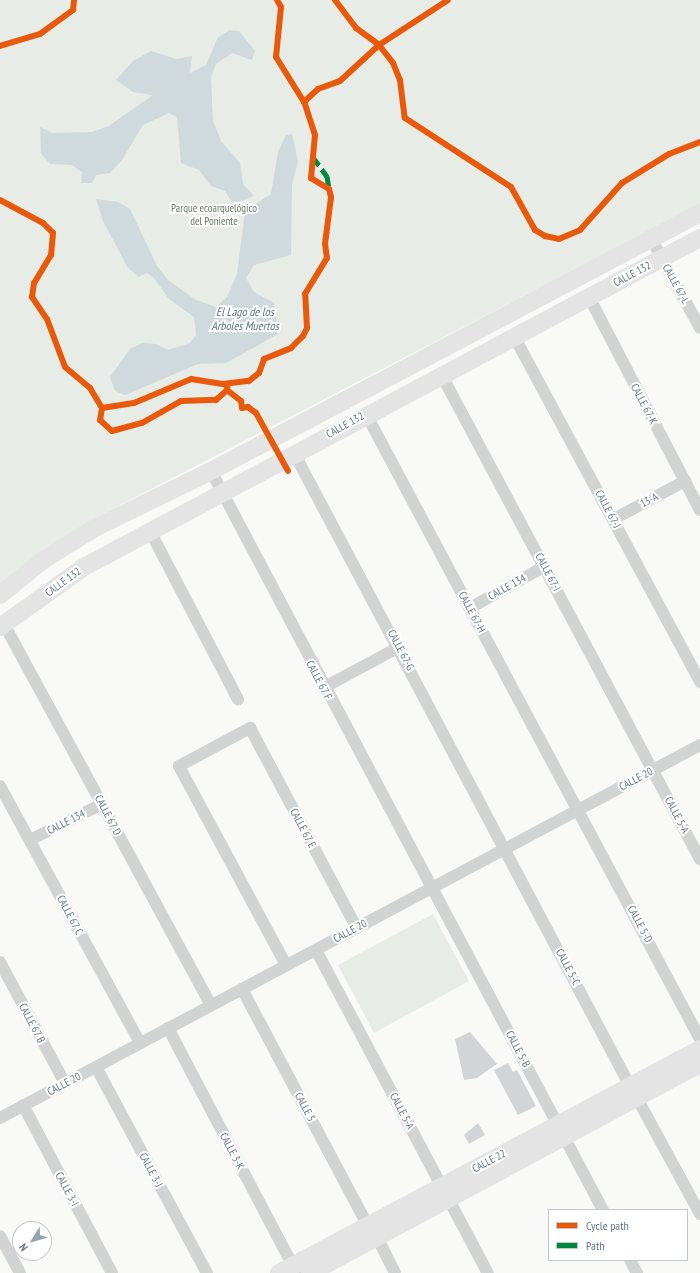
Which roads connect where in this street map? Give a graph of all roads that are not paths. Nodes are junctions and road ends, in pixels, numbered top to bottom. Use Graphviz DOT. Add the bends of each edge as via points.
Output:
graph roads {
  1 [pos="700,213"];
  2 [pos="700,238"];
  3 [pos="652,240"];
  4 [pos="662,259"];
  5 [pos="589,298"];
  6 [pos="700,328"];
  7 [pos="515,338"];
  8 [pos="441,374"];
  9 [pos="366,414"];
  10 [pos="294,453"];
  11 [pos="211,471"];
  12 [pos="685,481"];
  13 [pos="223,494"];
  14 [pos="700,510"];
  15 [pos="614,519"];
  16 [pos="150,530"];
  17 [pos="545,566"];
  18 [pos="0,595"];
  19 [pos="470,608"];
  20 [pos="2,626"];
  21 [pos="400,647"];
  22 [pos="700,682"];
  23 [pos="323,688"];
  24 [pos="238,699"];
  25 [pos="700,745"];
  26 [pos="653,770"];
  27 [pos="0,786"];
  28 [pos="102,804"];
  29 [pos="580,809"];
  30 [pos="30,840"];
  31 [pos="506,849"];
  32 [pos="700,859"];
  33 [pos="432,888"];
  34 [pos="357,928"];
  35 [pos="316,950"];
  36 [pos="0,962"];
  37 [pos="286,965"];
  38 [pos="242,989"];
  39 [pos="211,1005"];
  40 [pos="168,1028"];
  41 [pos="700,1040"];
  42 [pos="140,1043"];
  43 [pos="700,1048"];
  44 [pos="700,1064"];
  45 [pos="96,1067"];
  46 [pos="65,1083"];
  47 [pos="633,1092"];
  48 [pos="23,1105"];
  49 [pos="0,1118"];
  50 [pos="561,1131"];
  51 [pos="445,1192"];
  52 [pos="602,1209"];
  53 [pos="700,1214"];
  54 [pos="372,1231"];
  55 [pos="0,1236"];
  56 [pos="631,1261"];
  57 [pos="290,1271"];
  58 [pos="20,1273"];
  59 [pos="112,1273"];
  60 [pos="207,1273"];
  61 [pos="310,1273"];
  62 [pos="395,1273"];
  63 [pos="488,1273"];
  64 [pos="637,1273"];
  1 -- 3 [label="street, CALLE 132"];
  2 -- 4 [label="street, CALLE 132"];
  3 -- 4 [label="street, CALLE 67-L"];
  3 -- 11 [label="street, CALLE 132"];
  4 -- 5 [label="street, CALLE 132"];
  4 -- 6 [label="street, CALLE 67-L"];
  5 -- 7 [label="street, CALLE 132"];
  5 -- 12 [label="street, CALLE 67-K"];
  7 -- 8 [label="street, CALLE 132"];
  7 -- 15 [label="street, CALLE 67-J"];
  8 -- 9 [label="street, CALLE 132"];
  8 -- 17 [label="street, CALLE 67-I"];
  9 -- 10 [label="street, CALLE 132"];
  9 -- 19 [label="street, CALLE 67-H"];
  10 -- 13 [label="street, CALLE 132"];
  10 -- 21 [label="street, CALLE 67-G"];
  11 -- 13 [label="street, CALLE 67 F"];
  11 -- 18 [label="street, CALLE 132" via="93,528 42,561"];
  12 -- 14 [label="street, CALLE 67-K"];
  12 -- 15 [label="street, 13-A"];
  13 -- 16 [label="street, CALLE 132"];
  13 -- 23 [label="street, CALLE 67 F"];
  15 -- 22 [label="street, CALLE 67-J"];
  16 -- 20 [label="street, CALLE 132" via="84,567"];
  16 -- 24 [label="street"];
  17 -- 19 [label="street, CALLE 134"];
  17 -- 26 [label="street, CALLE 67-I"];
  19 -- 29 [label="street, CALLE 67-H"];
  20 -- 28 [label="street, CALLE 67 D"];
  21 -- 23 [label="street"];
  21 -- 31 [label="street, CALLE 67-G"];
  23 -- 33 [label="street, CALLE 67 F"];
  25 -- 26 [label="street, CALLE 20"];
  26 -- 29 [label="street, CALLE 20"];
  26 -- 32 [label="street, CALLE 5-A"];
  27 -- 30 [label="street, CALLE 67 C"];
  28 -- 30 [label="street, CALLE 134"];
  28 -- 39 [label="street, CALLE 67 D"];
  29 -- 31 [label="street, CALLE 20"];
  29 -- 41 [label="street, CALLE 5-D"];
  30 -- 42 [label="street, CALLE 67 C"];
  31 -- 33 [label="street, CALLE 20"];
  31 -- 47 [label="street, CALLE 5-C"];
  33 -- 34 [label="street, CALLE 20"];
  33 -- 50 [label="street, CALLE 5-B"];
  34 -- 35 [label="street, CALLE 20"];
  34 -- 37 [label="street, CALLE 67 E" via="250,728 179,766"];
  35 -- 37 [label="street, CALLE 20"];
  35 -- 51 [label="street, CALLE 5-A"];
  36 -- 46 [label="street, CALLE 67 B"];
  37 -- 38 [label="street, CALLE 20"];
  38 -- 39 [label="street, CALLE 20"];
  38 -- 54 [label="street, CALLE 5"];
  39 -- 40 [label="street, CALLE 20"];
  40 -- 42 [label="street, CALLE 20"];
  40 -- 57 [label="street, CALLE 3-K"];
  42 -- 45 [label="street, CALLE 20"];
  43 -- 47 [label="street, CALLE 22"];
  44 -- 47 [label="street, CALLE 22"];
  45 -- 46 [label="street, CALLE 20"];
  45 -- 60 [label="street, CALLE 3-J"];
  46 -- 48 [label="street, CALLE 20"];
  47 -- 50 [label="street, CALLE 22"];
  47 -- 53 [label="street, CALLE 5-C"];
  48 -- 49 [label="street, CALLE 20"];
  48 -- 59 [label="street, CALLE 3-I"];
  50 -- 51 [label="street, CALLE 22"];
  50 -- 52 [label="street, CALLE 5-B"];
  51 -- 54 [label="street, CALLE 22"];
  51 -- 63 [label="street, CALLE 5-A"];
  54 -- 57 [label="street, CALLE 22"];
  54 -- 61 [label="street, CALLE 22"];
  54 -- 62 [label="street, CALLE 5"];
  55 -- 58 [label="street"];
  56 -- 64 [label="street"];
}
